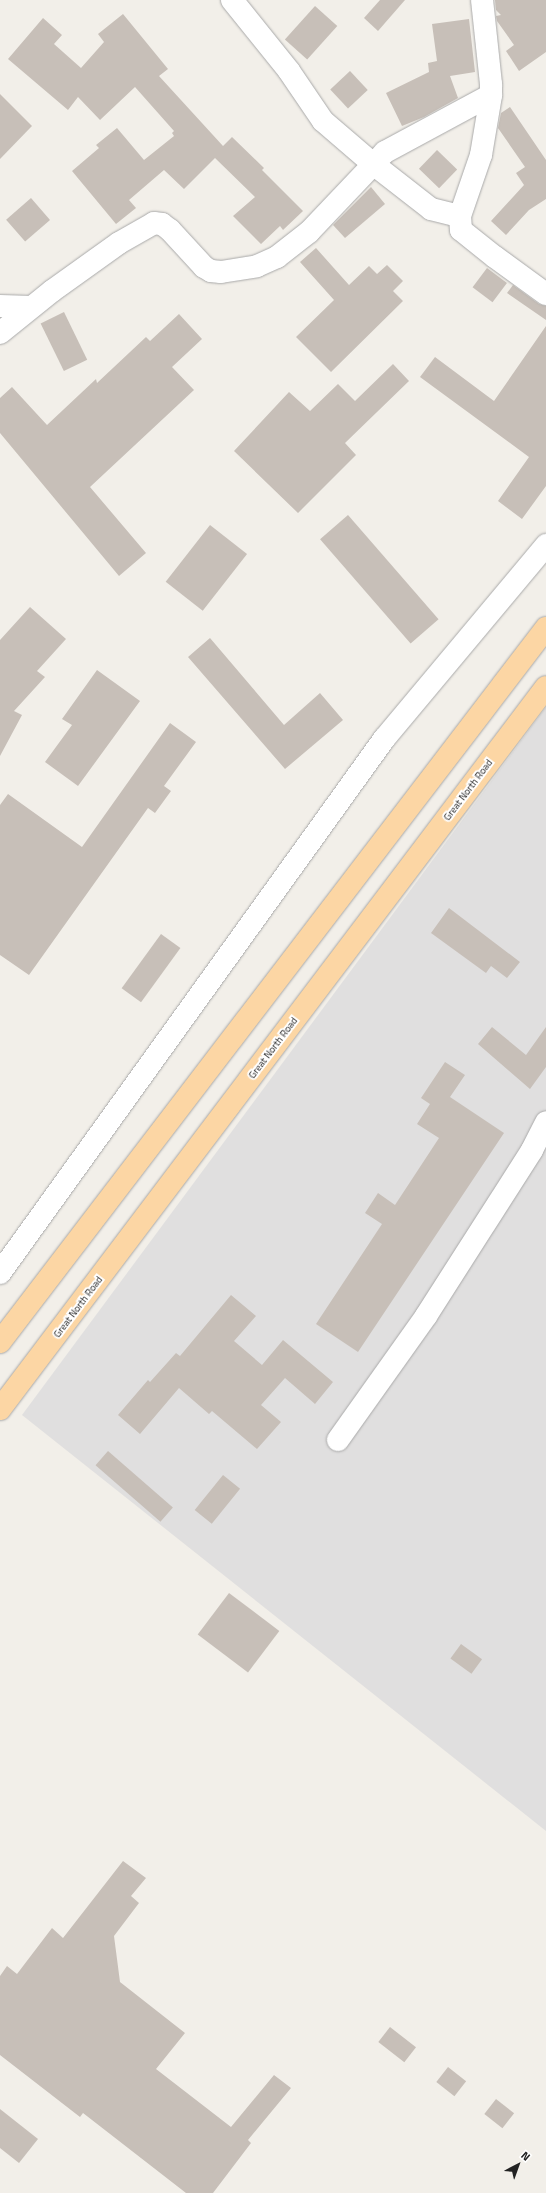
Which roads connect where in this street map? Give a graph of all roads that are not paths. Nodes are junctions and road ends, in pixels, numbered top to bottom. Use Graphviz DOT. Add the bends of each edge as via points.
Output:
graph roads {
  1 [pos="232,0"];
  2 [pos="482,0"];
  3 [pos="491,95"];
  4 [pos="372,164"];
  5 [pos="460,216"];
  6 [pos="546,294"];
  7 [pos="0,306"];
  8 [pos="31,307"];
  9 [pos="0,333"];
  10 [pos="546,545"];
  11 [pos="546,628"];
  12 [pos="546,687"];
  13 [pos="546,1122"];
  14 [pos="0,1273"];
  15 [pos="0,1342"];
  16 [pos="0,1410"];
  17 [pos="338,1440"];
  1 -- 4 [label="street" via="289,71 323,121"];
  2 -- 3 [label="street"];
  3 -- 4 [label="street" via="398,143"];
  3 -- 5 [label="street" via="481,155"];
  4 -- 5 [label="street" via="431,209"];
  4 -- 8 [label="street" via="296,244 257,266 221,272 211,271 204,267 170,230 162,224 154,223 119,243"];
  5 -- 6 [label="street" via="461,230"];
  7 -- 8 [label="street"];
  8 -- 9 [label="street"];
  10 -- 14 [label="street" via="384,739"];
  11 -- 15 [label="main road"];
  12 -- 16 [label="main road, Great North Road"];
  13 -- 17 [label="street" via="532,1150 426,1316"];
}
